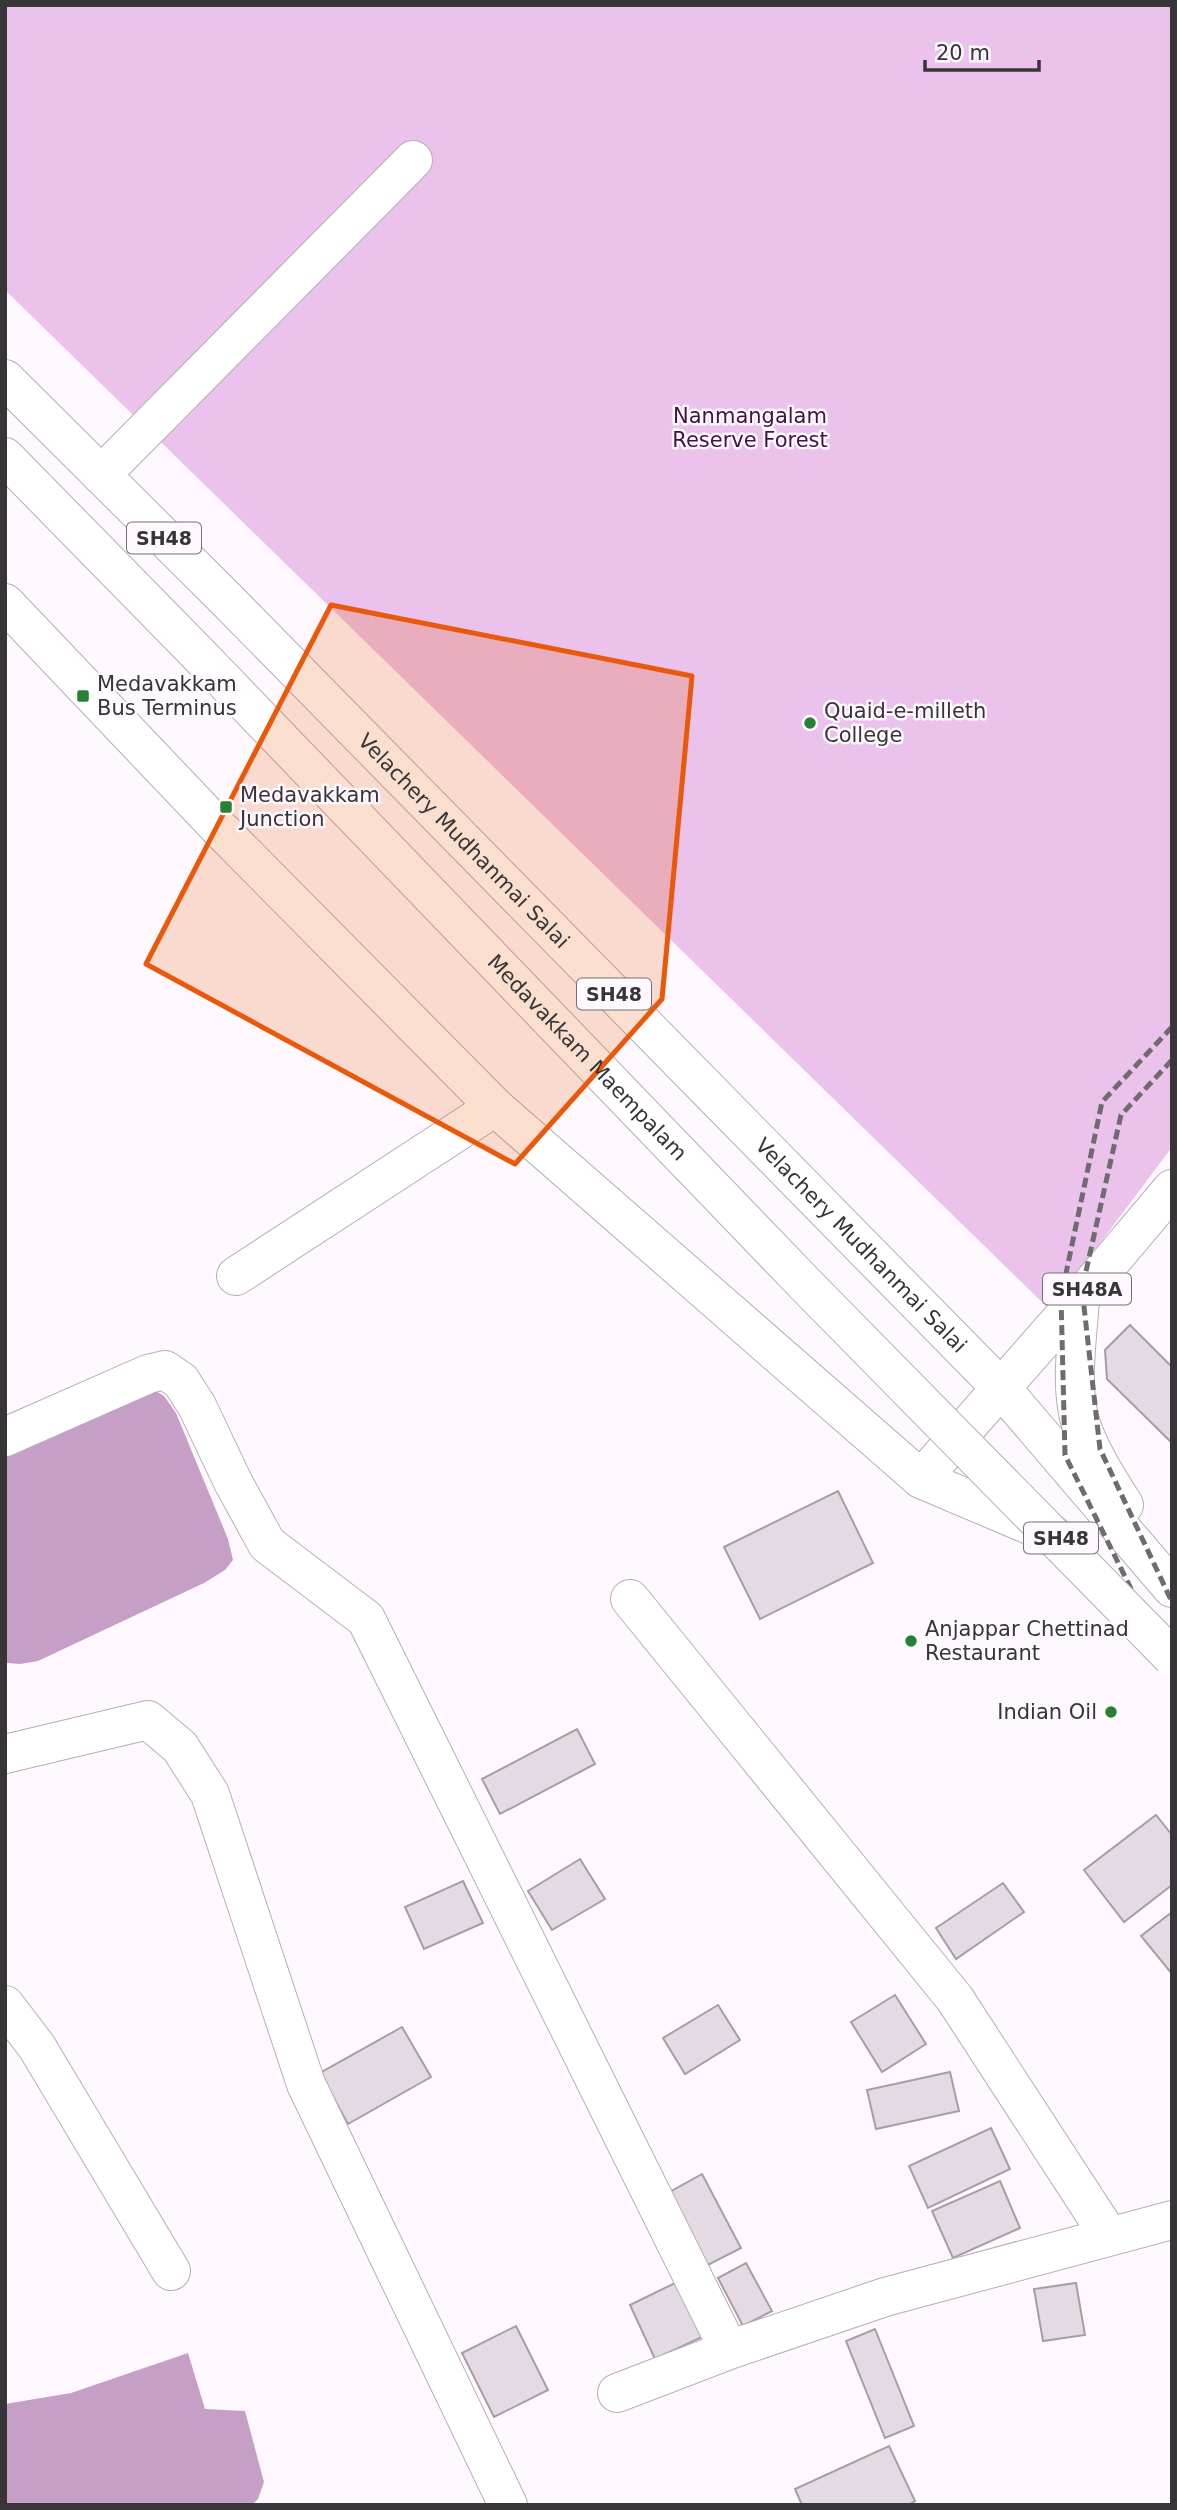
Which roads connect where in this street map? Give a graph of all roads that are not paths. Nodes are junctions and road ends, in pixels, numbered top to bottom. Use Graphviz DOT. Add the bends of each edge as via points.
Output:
graph roads {
  1 [pos="414,160"];
  2 [pos="5,379"];
  3 [pos="5,457"];
  4 [pos="102,475"];
  5 [pos="5,603"];
  6 [pos="495,1107"];
  7 [pos="1172,1189"];
  8 [pos="236,1276"];
  9 [pos="1080,1298"];
  10 [pos="1001,1388"];
  11 [pos="5,1437"];
  12 [pos="921,1479"];
  13 [pos="1172,1582"];
  14 [pos="1172,1588"];
  15 [pos="629,1599"];
  16 [pos="1172,1641"];
  17 [pos="1172,1657"];
  18 [pos="5,1754"];
  19 [pos="5,2005"];
  20 [pos="1172,2220"];
  21 [pos="1109,2236"];
  22 [pos="171,2271"];
  23 [pos="729,2350"];
  24 [pos="617,2393"];
  25 [pos="508,2505"];
  1 -- 4 [label="main road"];
  2 -- 4 [label="main road, Velachery Mudhanmai Salai / SH48"];
  3 -- 17 [label="main road, Medavakkam Maempalam, bridge"];
  4 -- 10 [label="main road, Velachery Mudhanmai Salai / SH48"];
  5 -- 6 [label="main road, SH48"];
  6 -- 8 [label="main road"];
  6 -- 12 [label="main road, SH48"];
  7 -- 9 [label="main road, SH48A"];
  9 -- 10 [label="main road, SH48A"];
  9 -- 13 [label="main road" via="1075,1374 1079,1418 1103,1472"];
  10 -- 12 [label="main road, SH48A"];
  10 -- 14 [label="main road, Velachery Mudhanmai Salai / SH48"];
  11 -- 23 [label="main road" via="148,1374 165,1370 181,1381 267,1544 366,1619"];
  12 -- 16 [label="main road, SH48" via="1069,1542"];
  15 -- 21 [label="main road" via="955,1998"];
  18 -- 25 [label="main road" via="148,1720 180,1747 210,1794 306,2084"];
  19 -- 22 [label="main road" via="37,2047"];
  20 -- 21 [label="main road"];
  21 -- 23 [label="main road" via="885,2297"];
  23 -- 24 [label="main road"];
}
